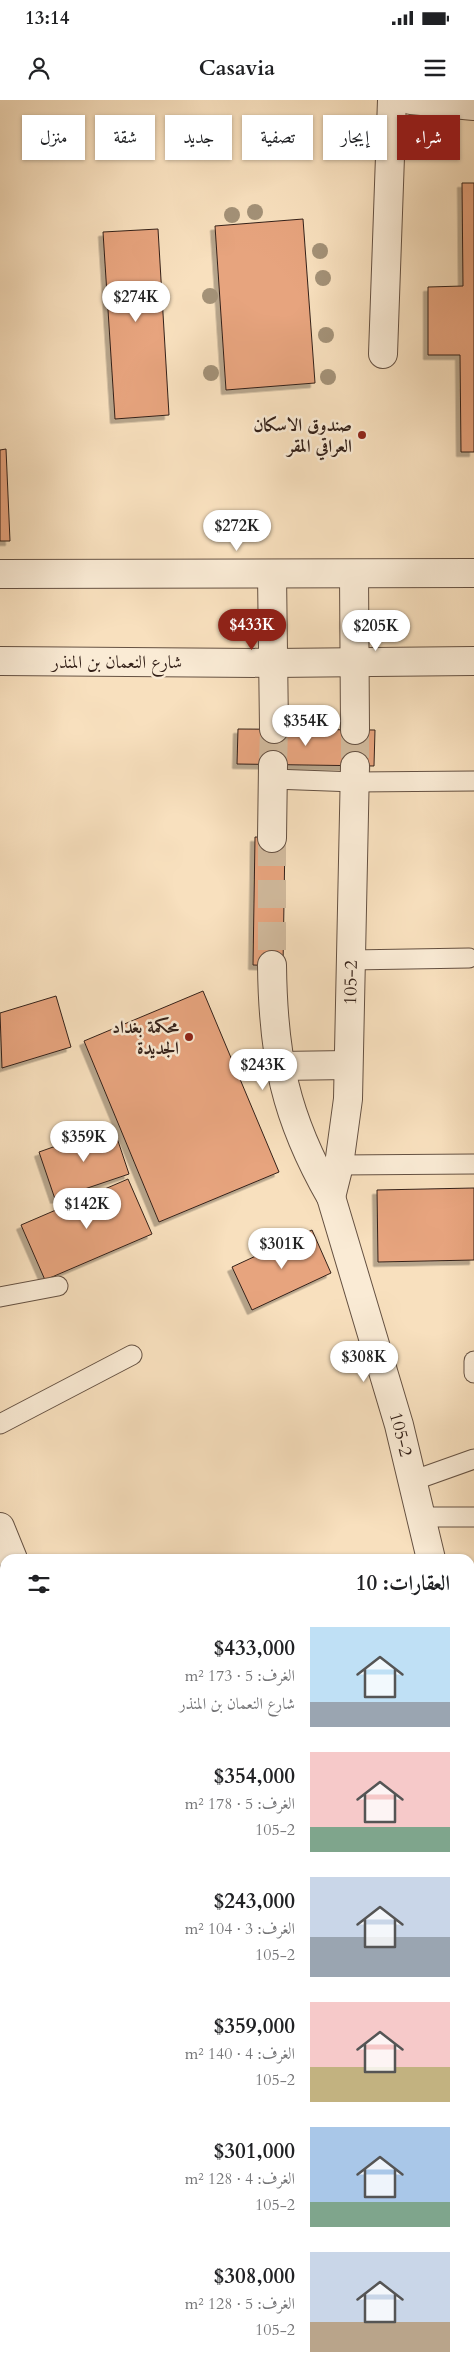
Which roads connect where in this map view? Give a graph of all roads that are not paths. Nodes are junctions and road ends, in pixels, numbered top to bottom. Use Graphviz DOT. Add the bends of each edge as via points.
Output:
graph roads {
  1 [pos="392,100"];
  2 [pos="411,100"];
  3 [pos="474,106"];
  4 [pos="384,354"];
  5 [pos="474,573"];
  6 [pos="0,574"];
  7 [pos="272,574"];
  8 [pos="354,574"];
  9 [pos="0,661"];
  10 [pos="474,661"];
  11 [pos="355,662"];
  12 [pos="273,663"];
  13 [pos="274,729"];
  14 [pos="355,730"];
  15 [pos="273,772"];
  16 [pos="355,774"];
  17 [pos="474,781"];
  18 [pos="272,838"];
  19 [pos="469,958"];
  20 [pos="351,960"];
  21 [pos="272,965"];
  22 [pos="348,1065"];
  23 [pos="279,1066"];
  24 [pos="474,1164"];
  25 [pos="340,1166"];
  26 [pos="331,1197"];
  27 [pos="58,1286"];
  28 [pos="0,1297"];
  29 [pos="132,1355"];
  30 [pos="474,1362"];
  31 [pos="474,1373"];
  32 [pos="0,1424"];
  33 [pos="474,1459"];
  34 [pos="412,1481"];
  35 [pos="474,1517"];
  36 [pos="421,1518"];
  37 [pos="0,1527"];
  38 [pos="11,1554"];
  39 [pos="430,1554"];
  1 -- 4 [label="street"];
  2 -- 3 [label="street"];
  5 -- 8 [label="street"];
  6 -- 7 [label="street"];
  7 -- 8 [label="street"];
  7 -- 12 [label="street"];
  8 -- 11 [label="street"];
  9 -- 12 [label="street, شارع النعمان بن المنذر"];
  10 -- 11 [label="street, شارع النعمان بن المنذر"];
  11 -- 12 [label="street, شارع النعمان بن المنذر"];
  11 -- 14 [label="street"];
  12 -- 13 [label="street"];
  15 -- 16 [label="lane"];
  15 -- 18 [label="street"];
  16 -- 17 [label="lane"];
  16 -- 20 [label="street, 105-2"];
  19 -- 20 [label="lane"];
  20 -- 22 [label="street, 105-2"];
  21 -- 23 [label="street, 105-2"];
  22 -- 23 [label="street"];
  22 -- 25 [label="street, 105-2" via="346,1124"];
  23 -- 26 [label="street, 105-2" via="299,1134"];
  24 -- 25 [label="lane"];
  25 -- 26 [label="street, 105-2"];
  26 -- 34 [label="street, 105-2" via="399,1425"];
  27 -- 28 [label="lane"];
  29 -- 32 [label="lane"];
  30 -- 31 [label="lane"];
  33 -- 34 [label="lane"];
  34 -- 36 [label="street, 105-2"];
  35 -- 36 [label="lane"];
  36 -- 39 [label="street, 105-2"];
  37 -- 38 [label="street"];
}
